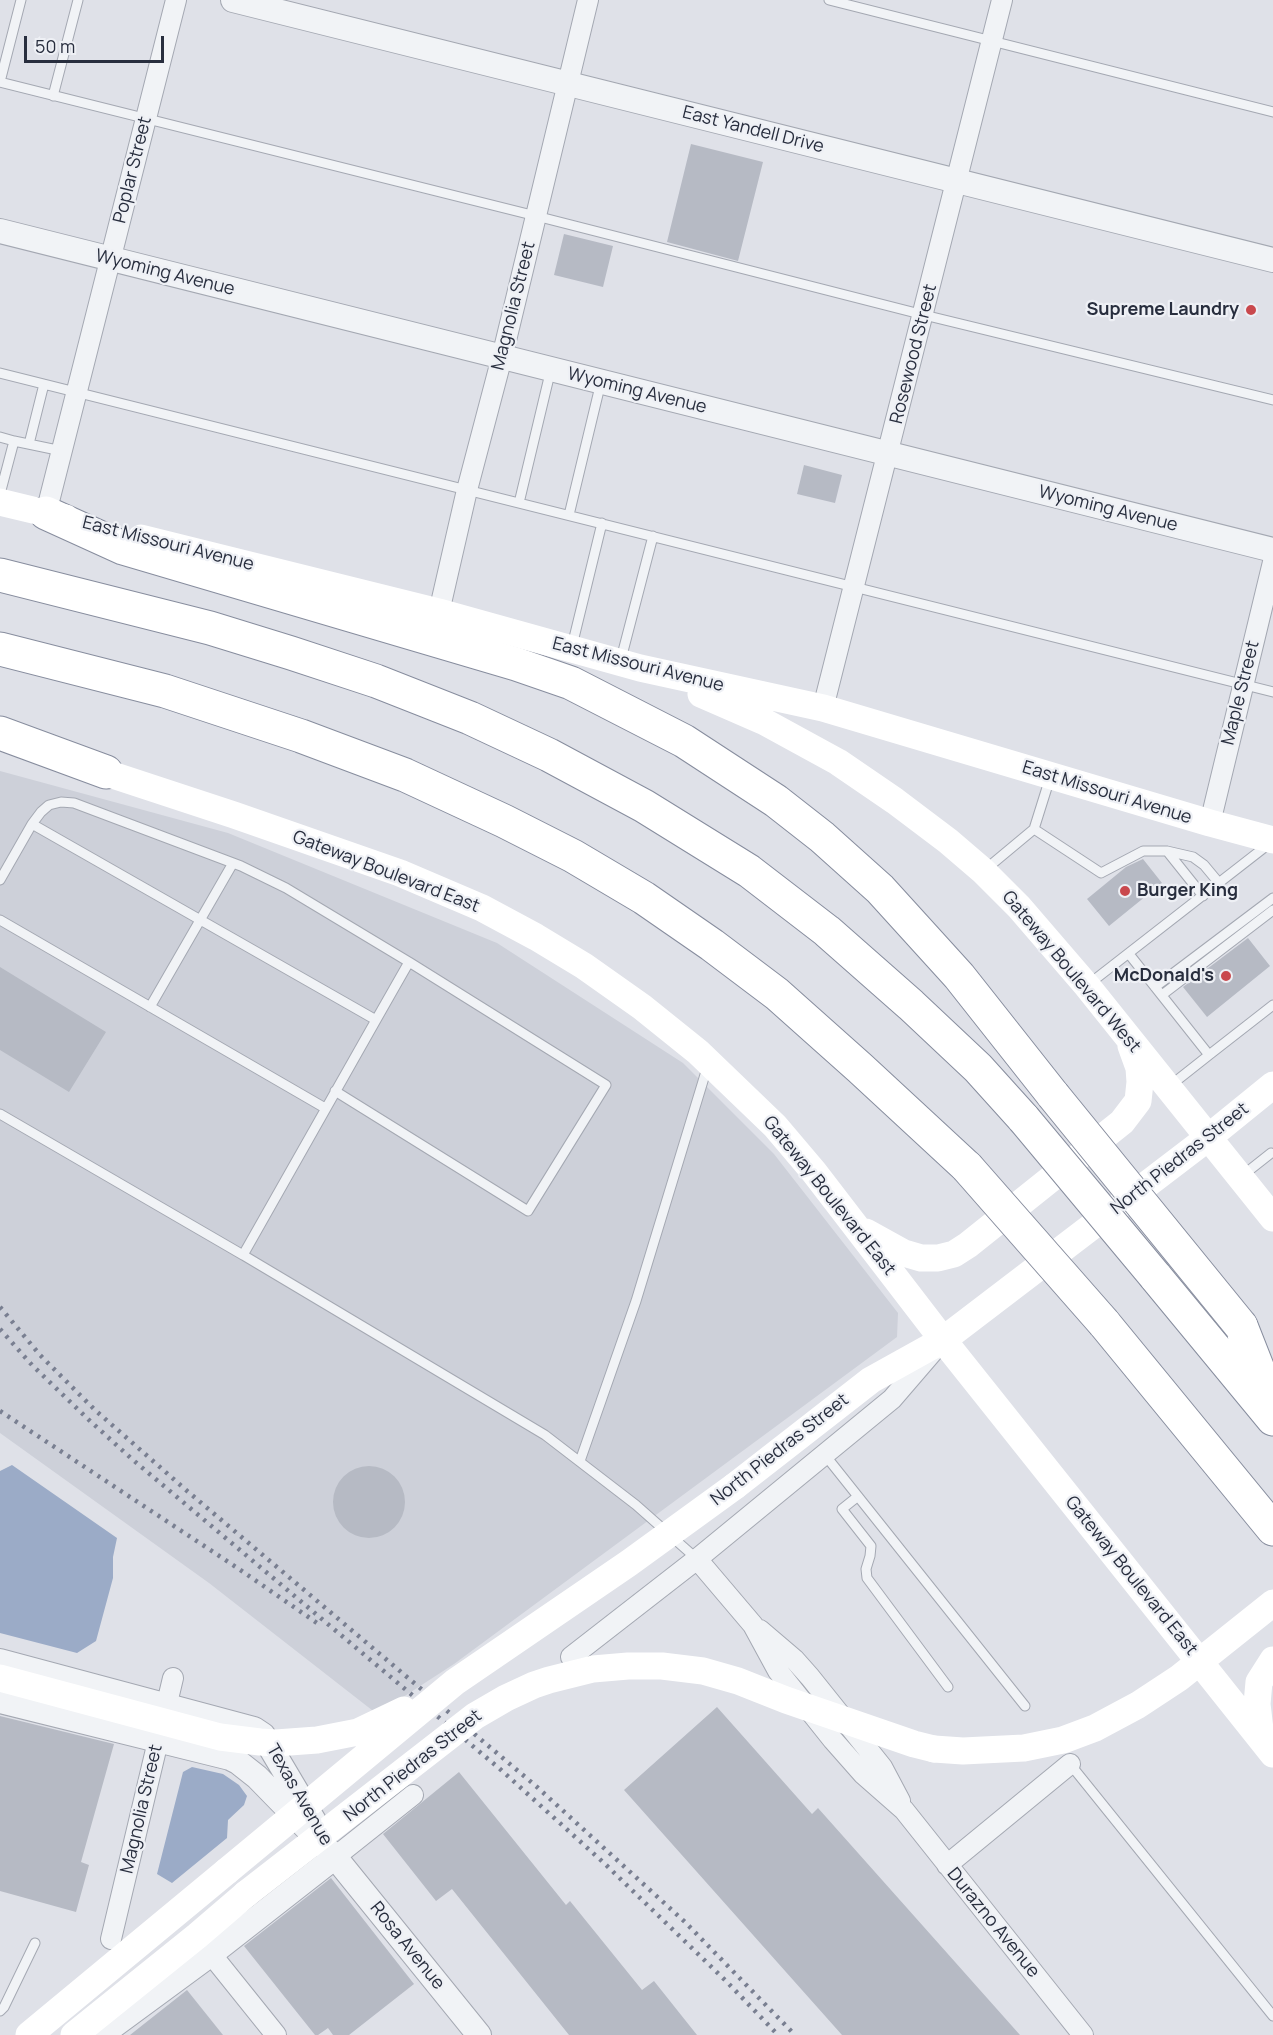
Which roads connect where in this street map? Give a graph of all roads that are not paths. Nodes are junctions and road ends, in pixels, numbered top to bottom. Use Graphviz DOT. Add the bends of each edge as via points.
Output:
graph roads {
  1 [pos="21,0"];
  2 [pos="78,0"];
  3 [pos="176,0"];
  4 [pos="233,0"];
  5 [pos="588,0"];
  6 [pos="829,0"];
  7 [pos="1002,0"];
  8 [pos="992,41"];
  9 [pos="0,82"];
  10 [pos="567,84"];
  11 [pos="53,96"];
  12 [pos="1273,112"];
  13 [pos="146,120"];
  14 [pos="958,182"];
  15 [pos="536,216"];
  16 [pos="0,231"];
  17 [pos="111,259"];
  18 [pos="1273,260"];
  19 [pos="924,315"];
  20 [pos="502,357"];
  21 [pos="551,369"];
  22 [pos="0,373"];
  23 [pos="601,382"];
  24 [pos="44,384"];
  25 [pos="77,392"];
  26 [pos="1273,400"];
  27 [pos="0,437"];
  28 [pos="14,441"];
  29 [pos="29,444"];
  30 [pos="62,451"];
  31 [pos="888,453"];
  32 [pos="1,490"];
  33 [pos="467,490"];
  34 [pos="0,495"];
  35 [pos="519,502"];
  36 [pos="46,513"];
  37 [pos="569,515"];
  38 [pos="602,523"];
  39 [pos="653,536"];
  40 [pos="1273,550"];
  41 [pos="1273,562"];
  42 [pos="0,575"];
  43 [pos="855,586"];
  44 [pos="439,612"];
  45 [pos="0,649"];
  46 [pos="571,649"];
  47 [pos="630,665"];
  48 [pos="1243,685"];
  49 [pos="1273,692"];
  50 [pos="824,708"];
  51 [pos="0,732"];
  52 [pos="0,744"];
  53 [pos="106,772"];
  54 [pos="1050,776"];
  55 [pos="1210,823"];
  56 [pos="32,825"];
  57 [pos="1034,829"];
  58 [pos="1273,841"];
  59 [pos="1167,851"];
  60 [pos="233,863"];
  61 [pos="983,872"];
  62 [pos="0,880"];
  63 [pos="1219,883"];
  64 [pos="1203,896"];
  65 [pos="1273,898"];
  66 [pos="1273,911"];
  67 [pos="0,920"];
  68 [pos="200,920"];
  69 [pos="1129,954"];
  70 [pos="409,962"];
  71 [pos="1087,986"];
  72 [pos="1155,987"];
  73 [pos="1162,995"];
  74 [pos="1273,1005"];
  75 [pos="150,1007"];
  76 [pos="376,1020"];
  77 [pos="1128,1038"];
  78 [pos="1209,1055"];
  79 [pos="709,1062"];
  80 [pos="1168,1087"];
  81 [pos="335,1091"];
  82 [pos="1267,1094"];
  83 [pos="325,1108"];
  84 [pos="0,1114"];
  85 [pos="1209,1137"];
  86 [pos="1271,1153"];
  87 [pos="1240,1177"];
  88 [pos="1273,1218"];
  89 [pos="855,1225"];
  90 [pos="243,1255"];
  91 [pos="943,1340"];
  92 [pos="1273,1406"];
  93 [pos="1273,1419"];
  94 [pos="825,1455"];
  95 [pos="580,1461"];
  96 [pos="857,1497"];
  97 [pos="1273,1529"];
  98 [pos="697,1559"];
  99 [pos="1273,1603"];
  100 [pos="571,1657"];
  101 [pos="1273,1660"];
  102 [pos="0,1661"];
  103 [pos="1200,1662"];
  104 [pos="0,1678"];
  105 [pos="172,1678"];
  106 [pos="455,1682"];
  107 [pos="948,1688"];
  108 [pos="0,1701"];
  109 [pos="166,1705"];
  110 [pos="1025,1706"];
  111 [pos="158,1740"];
  112 [pos="1267,1746"];
  113 [pos="1070,1764"];
  114 [pos="413,1795"];
  115 [pos="334,1857"];
  116 [pos="947,1865"];
  117 [pos="111,1939"];
  118 [pos="35,1943"];
  119 [pos="211,1953"];
  120 [pos="0,2011"];
  121 [pos="1273,2016"];
  122 [pos="29,2035"];
  123 [pos="74,2035"];
  124 [pos="101,2035"];
  125 [pos="276,2035"];
  126 [pos="479,2035"];
  127 [pos="1083,2035"];
  1 -- 9 [label="lane"];
  2 -- 11 [label="lane"];
  3 -- 13 [label="street, Poplar Street"];
  4 -- 10 [label="street, East Yandell Drive"];
  5 -- 10 [label="street, Magnolia Street"];
  6 -- 8 [label="lane"];
  7 -- 8 [label="street, Rosewood Street"];
  8 -- 12 [label="lane"];
  8 -- 14 [label="street, Rosewood Street"];
  9 -- 11 [label="lane"];
  10 -- 14 [label="street, East Yandell Drive"];
  10 -- 15 [label="street, Magnolia Street"];
  11 -- 13 [label="lane"];
  13 -- 15 [label="lane"];
  13 -- 17 [label="street, Poplar Street"];
  14 -- 18 [label="street, East Yandell Drive"];
  14 -- 19 [label="street, Rosewood Street"];
  15 -- 19 [label="lane"];
  15 -- 20 [label="street, Magnolia Street"];
  16 -- 17 [label="street, Wyoming Avenue"];
  17 -- 20 [label="street, Wyoming Avenue"];
  17 -- 25 [label="street, Poplar Street"];
  19 -- 26 [label="lane"];
  19 -- 31 [label="street, Rosewood Street"];
  20 -- 21 [label="street, Wyoming Avenue"];
  20 -- 33 [label="street, Magnolia Street"];
  21 -- 23 [label="street, Wyoming Avenue"];
  21 -- 35 [label="lane"];
  22 -- 24 [label="lane"];
  23 -- 31 [label="street, Wyoming Avenue"];
  23 -- 37 [label="lane"];
  24 -- 25 [label="lane"];
  24 -- 29 [label="lane"];
  25 -- 30 [label="street, Poplar Street"];
  25 -- 33 [label="lane"];
  27 -- 28 [label="lane"];
  28 -- 29 [label="lane"];
  28 -- 32 [label="lane"];
  29 -- 30 [label="lane"];
  30 -- 36 [label="street, Poplar Street"];
  31 -- 40 [label="street, Wyoming Avenue"];
  31 -- 43 [label="street, Rosewood Street"];
  32 -- 34 [label="lane"];
  32 -- 36 [label="main road, East Missouri Avenue"];
  33 -- 35 [label="lane"];
  33 -- 44 [label="street, Magnolia Street"];
  35 -- 37 [label="lane"];
  36 -- 44 [label="main road, East Missouri Avenue"];
  36 -- 92 [label="highway, bridge" via="123,548 571,683 684,741 776,801 880,889 959,976 1241,1326"];
  37 -- 38 [label="lane"];
  38 -- 39 [label="lane"];
  38 -- 46 [label="lane"];
  39 -- 43 [label="lane"];
  39 -- 47 [label="lane"];
  41 -- 48 [label="street, Maple Street"];
  42 -- 93 [label="highway, bridge" via="210,628 355,674 470,718 644,806 740,865 810,918 978,1068"];
  43 -- 48 [label="lane"];
  43 -- 50 [label="street, Rosewood Street"];
  44 -- 46 [label="main road, East Missouri Avenue"];
  45 -- 97 [label="highway, bridge" via="165,691 405,775 504,820 645,898 777,994 967,1167 1104,1323"];
  46 -- 47 [label="main road, East Missouri Avenue"];
  47 -- 50 [label="main road, East Missouri Avenue"];
  47 -- 61 [label="main road, Gateway Boulevard West" via="763,721 838,762 948,841"];
  48 -- 49 [label="lane"];
  48 -- 55 [label="street, Maple Street"];
  50 -- 54 [label="main road, East Missouri Avenue"];
  51 -- 53 [label="highway"];
  52 -- 53 [label="main road, Gateway Boulevard East"];
  53 -- 79 [label="main road, Gateway Boulevard East" via="400,873 482,908 584,966"];
  54 -- 55 [label="main road, East Missouri Avenue"];
  54 -- 57 [label="lane"];
  55 -- 58 [label="main road, East Missouri Avenue"];
  56 -- 60 [label="lane" via="49,805 74,803"];
  56 -- 62 [label="lane"];
  56 -- 68 [label="lane"];
  57 -- 59 [label="lane" via="1101,873 1143,851"];
  57 -- 61 [label="lane"];
  58 -- 63 [label="lane"];
  59 -- 63 [label="lane" via="1193,857"];
  59 -- 64 [label="lane"];
  60 -- 68 [label="lane"];
  60 -- 70 [label="lane" via="286,888"];
  61 -- 71 [label="main road, Gateway Boulevard West" via="1019,907"];
  63 -- 64 [label="lane"];
  64 -- 69 [label="lane"];
  65 -- 72 [label="lane"];
  66 -- 73 [label="lane"];
  67 -- 75 [label="lane"];
  68 -- 75 [label="lane"];
  68 -- 76 [label="lane"];
  69 -- 71 [label="lane"];
  69 -- 72 [label="lane"];
  70 -- 76 [label="lane"];
  70 -- 81 [label="lane" via="606,1085 528,1211"];
  71 -- 77 [label="main road, Gateway Boulevard West"];
  72 -- 73 [label="lane"];
  73 -- 78 [label="lane"];
  74 -- 78 [label="lane"];
  75 -- 83 [label="lane"];
  76 -- 81 [label="lane"];
  77 -- 80 [label="main road, Gateway Boulevard West"];
  77 -- 89 [label="main road" via="1139,1068 1138,1101 1132,1110 968,1245 954,1254 921,1258 904,1254"];
  78 -- 80 [label="lane"];
  79 -- 89 [label="main road, Gateway Boulevard East" via="775,1126"];
  79 -- 95 [label="lane" via="636,1301"];
  80 -- 85 [label="main road, Gateway Boulevard West"];
  81 -- 83 [label="lane"];
  82 -- 85 [label="main road, North Piedras Street"];
  83 -- 90 [label="lane"];
  84 -- 90 [label="lane"];
  85 -- 87 [label="main road, Gateway Boulevard West"];
  85 -- 91 [label="main road, North Piedras Street"];
  86 -- 87 [label="lane"];
  87 -- 88 [label="main road, Gateway Boulevard West"];
  89 -- 91 [label="main road, Gateway Boulevard East"];
  90 -- 95 [label="lane" via="514,1416"];
  91 -- 94 [label="street, North Piedras Street" via="892,1400"];
  91 -- 103 [label="main road, Gateway Boulevard East"];
  91 -- 106 [label="main road, North Piedras Street, bridge" via="871,1380 629,1563"];
  94 -- 96 [label="lane"];
  94 -- 98 [label="street, North Piedras Street"];
  95 -- 98 [label="lane"];
  96 -- 107 [label="lane" via="842,1509 870,1546 867,1578"];
  96 -- 110 [label="lane"];
  98 -- 100 [label="street, North Piedras Street"];
  98 -- 116 [label="street, Durazno Avenue" via="753,1625 778,1671 833,1740 863,1774 904,1810"];
  99 -- 103 [label="main road, North Piedras Street"];
  101 -- 112 [label="main road" via="1259,1682 1257,1704"];
  102 -- 109 [label="street, Texas Avenue"];
  103 -- 112 [label="main road, Gateway Boulevard East"];
  103 -- 123 [label="main road, North Piedras Street, bridge" via="1095,1728 1024,1748 963,1751 914,1744 703,1671 628,1666 593,1669 549,1680 475,1716 246,1894"];
  104 -- 106 [label="main road, bridge" via="220,1737 276,1743 358,1732"];
  105 -- 109 [label="street, Magnolia Street"];
  106 -- 122 [label="main road, North Piedras Street, bridge"];
  108 -- 111 [label="street, Texas Avenue"];
  109 -- 111 [label="street, Magnolia Street"];
  109 -- 115 [label="street, Texas Avenue" via="254,1729 263,1735"];
  111 -- 115 [label="street, Texas Avenue" via="237,1762"];
  111 -- 117 [label="street, Magnolia Street"];
  113 -- 116 [label="street"];
  113 -- 121 [label="lane"];
  114 -- 115 [label="street, North Piedras Street"];
  115 -- 119 [label="street, North Piedras Street"];
  115 -- 126 [label="street, Rosa Avenue"];
  116 -- 127 [label="street, Durazno Avenue"];
  118 -- 120 [label="lane"];
  119 -- 124 [label="street, North Piedras Street"];
  119 -- 125 [label="street"];
}
